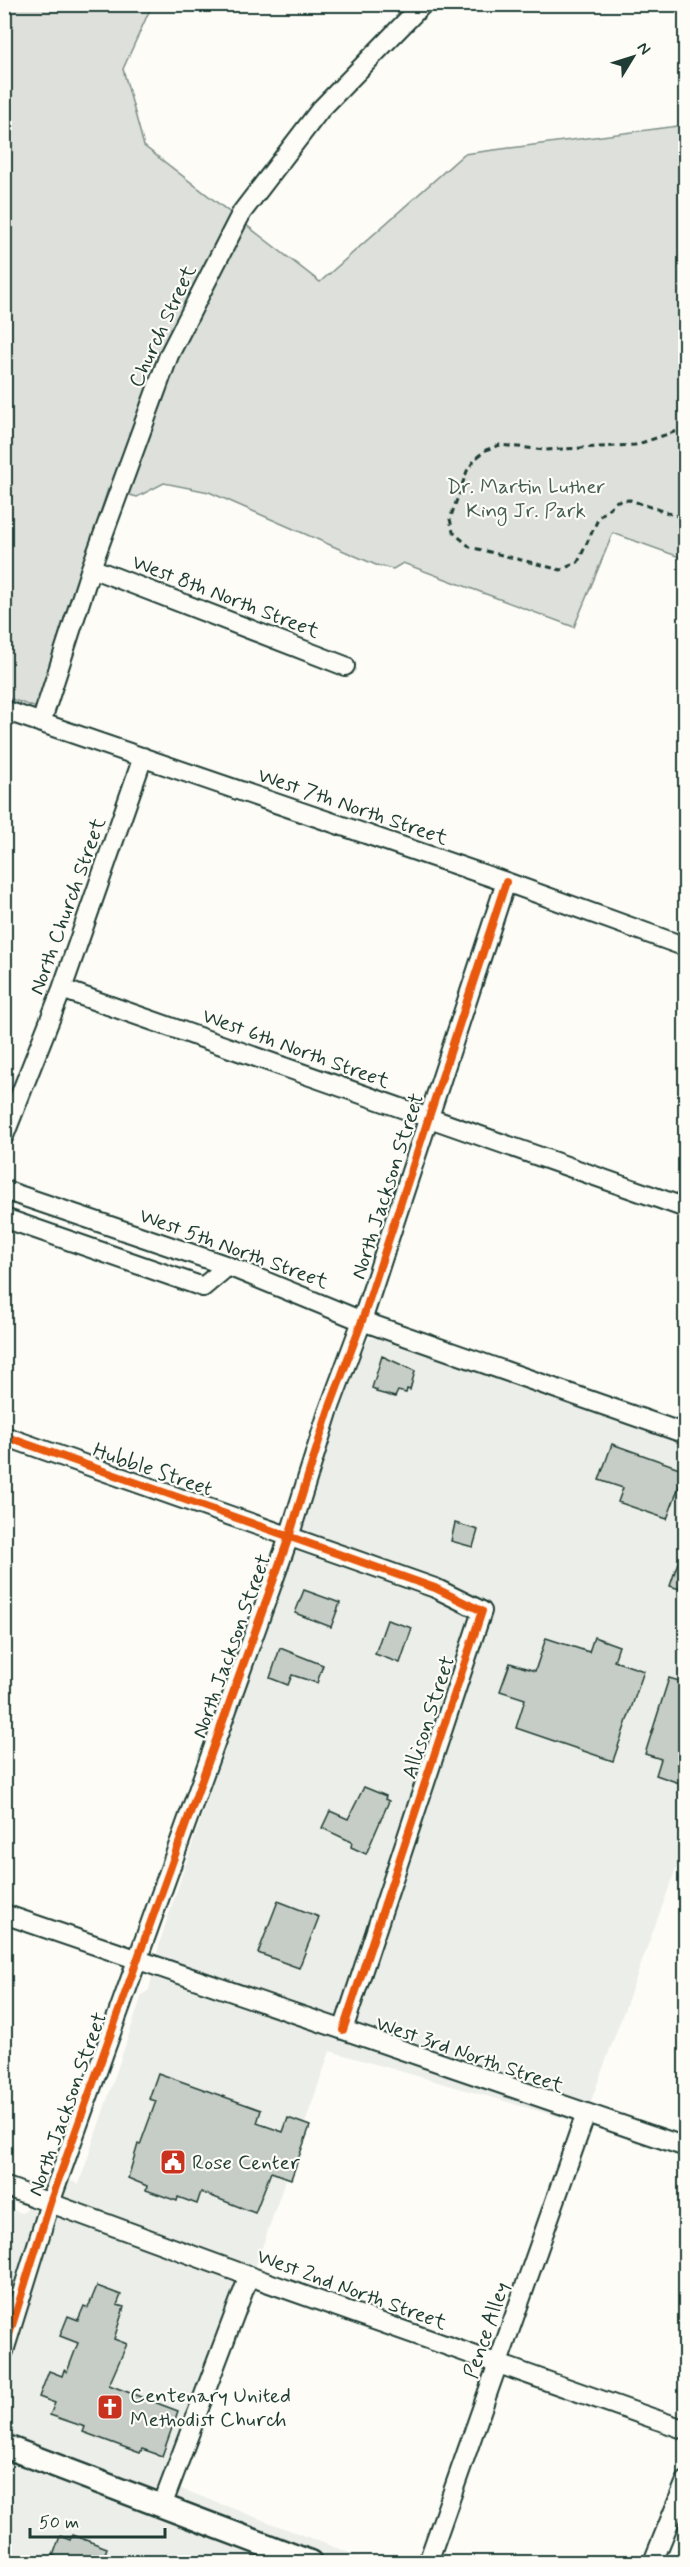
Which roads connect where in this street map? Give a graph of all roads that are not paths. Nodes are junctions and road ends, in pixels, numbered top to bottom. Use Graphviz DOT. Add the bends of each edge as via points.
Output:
graph roads {
  1 [pos="423,4"];
  2 [pos="91,568"];
  3 [pos="345,666"];
  4 [pos="4,710"];
  5 [pos="41,723"];
  6 [pos="143,757"];
  7 [pos="506,882"];
  8 [pos="686,947"];
  9 [pos="62,989"];
  10 [pos="428,1119"];
  11 [pos="4,1136"];
  12 [pos="4,1190"];
  13 [pos="686,1208"];
  14 [pos="4,1218"];
  15 [pos="228,1266"];
  16 [pos="362,1320"];
  17 [pos="686,1434"];
  18 [pos="4,1436"];
  19 [pos="289,1537"];
  20 [pos="4,1914"];
  21 [pos="139,1959"];
  22 [pos="343,2030"];
  23 [pos="586,2113"];
  24 [pos="686,2147"];
  25 [pos="4,2186"];
  26 [pos="50,2203"];
  27 [pos="249,2276"];
  28 [pos="4,2351"];
  29 [pos="497,2364"];
  30 [pos="686,2430"];
  31 [pos="4,2446"];
  32 [pos="686,2481"];
  33 [pos="162,2506"];
  34 [pos="310,2562"];
  35 [pos="428,2562"];
  36 [pos="653,2562"];
  1 -- 2 [label="street, Church Street" via="320,110 242,212 169,355"];
  2 -- 3 [label="street, West 8th North Street"];
  2 -- 5 [label="street, Church Street"];
  4 -- 5 [label="street, West 7th North Street"];
  5 -- 6 [label="street, West 7th North Street"];
  6 -- 7 [label="street, West 7th North Street"];
  6 -- 9 [label="street, North Church Street"];
  7 -- 8 [label="street, West 7th North Street"];
  7 -- 10 [label="street, North Jackson Street"];
  9 -- 10 [label="street, West 6th North Street"];
  9 -- 11 [label="street, North Church Street"];
  10 -- 13 [label="street, West 6th North Street"];
  10 -- 16 [label="street, North Jackson Street"];
  12 -- 15 [label="street, West 5th North Street"];
  14 -- 15 [label="street" via="202,1287"];
  15 -- 16 [label="street, West 5th North Street"];
  16 -- 17 [label="street, West 5th North Street"];
  16 -- 19 [label="street, North Jackson Street"];
  18 -- 19 [label="street, Hubble Street"];
  19 -- 21 [label="street, North Jackson Street"];
  19 -- 22 [label="street, Allison Street" via="435,1588 482,1611"];
  20 -- 21 [label="street, West 3rd North Street"];
  21 -- 22 [label="street, West 3rd North Street"];
  21 -- 26 [label="street, North Jackson Street"];
  22 -- 23 [label="street, West 3rd North Street"];
  23 -- 24 [label="street, West 3rd North Street"];
  23 -- 29 [label="street, Pence Alley"];
  25 -- 26 [label="street, West 2nd North Street"];
  26 -- 27 [label="street, West 2nd North Street"];
  26 -- 28 [label="street, North Jackson Street"];
  27 -- 29 [label="street, West 2nd North Street"];
  27 -- 33 [label="street"];
  29 -- 30 [label="street, West 2nd North Street"];
  29 -- 35 [label="street, Pence Alley"];
  31 -- 33 [label="main road"];
  32 -- 36 [label="street"];
  33 -- 34 [label="main road"];
}
